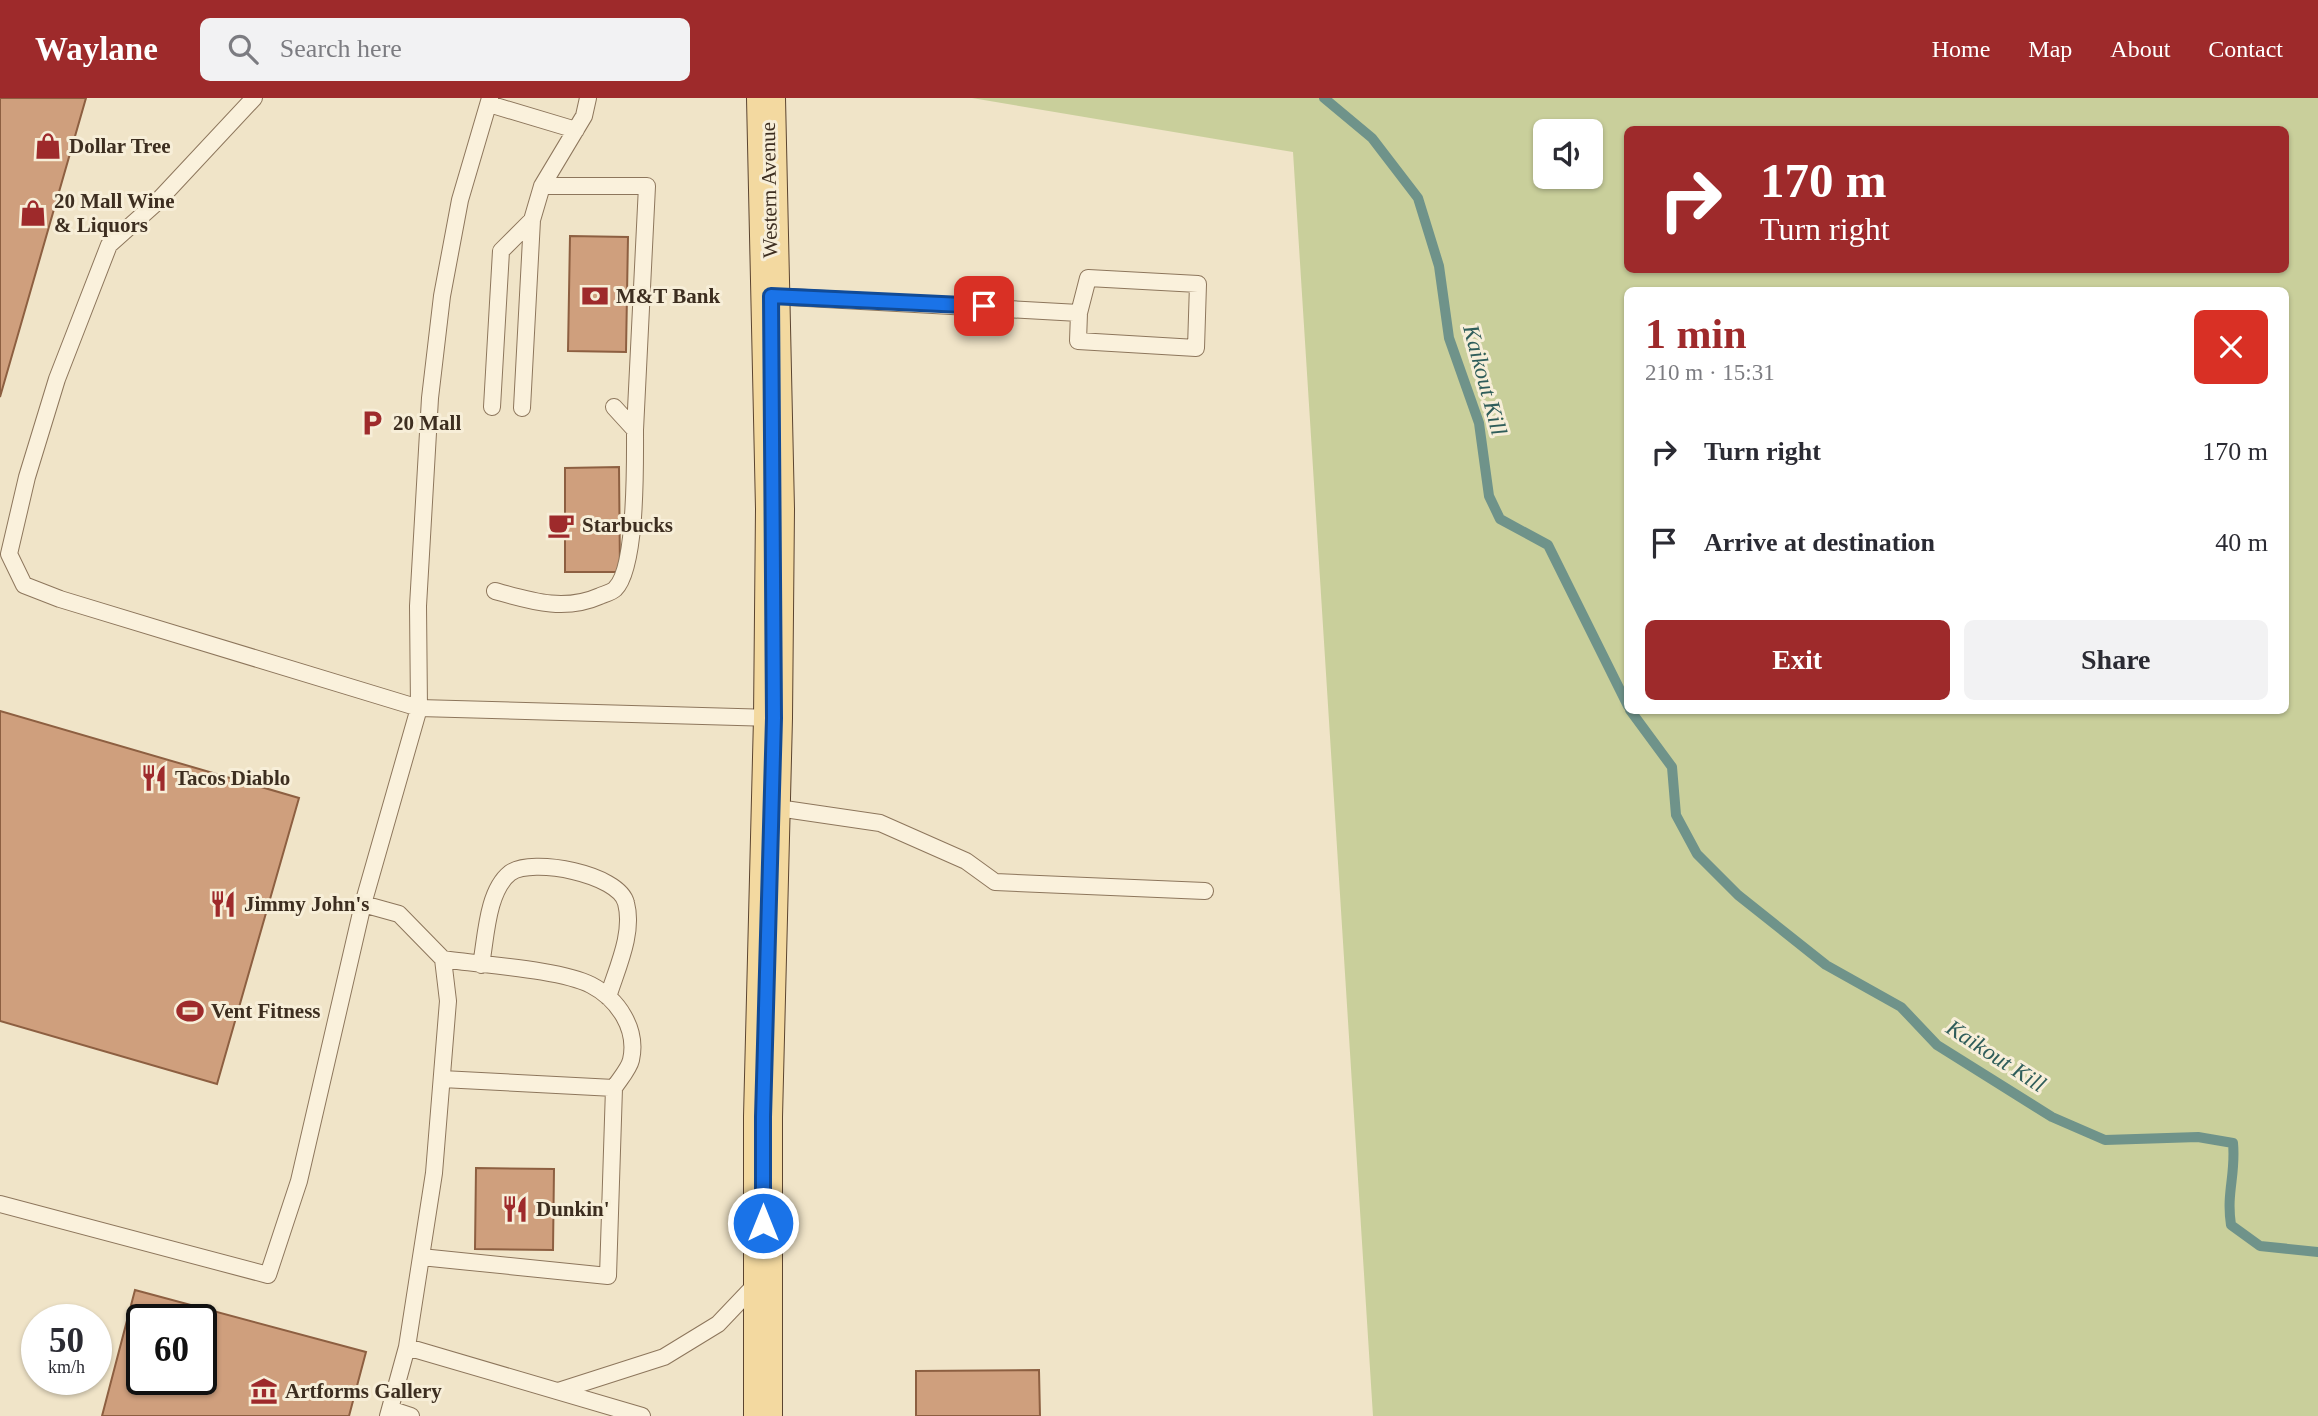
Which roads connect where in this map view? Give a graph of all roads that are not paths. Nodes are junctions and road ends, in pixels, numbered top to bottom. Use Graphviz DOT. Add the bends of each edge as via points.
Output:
graph roads {
  1 [pos="254,98"];
  2 [pos="588,98"];
  3 [pos="766,98"];
  4 [pos="489,101"];
  5 [pos="576,130"];
  6 [pos="542,186"];
  7 [pos="531,219"];
  8 [pos="771,296"];
  9 [pos="1079,313"];
  10 [pos="492,407"];
  11 [pos="614,407"];
  12 [pos="522,408"];
  13 [pos="635,430"];
  14 [pos="495,590"];
  15 [pos="419,708"];
  16 [pos="774,718"];
  17 [pos="771,807"];
  18 [pos="1205,891"];
  19 [pos="363,904"];
  20 [pos="443,959"];
  21 [pos="481,965"];
  22 [pos="608,997"];
  23 [pos="442,1079"];
  24 [pos="614,1088"];
  25 [pos="0,1204"];
  26 [pos="421,1257"];
  27 [pos="763,1276"];
  28 [pos="407,1347"];
  29 [pos="558,1391"];
  30 [pos="389,1413"];
  31 [pos="411,1416"];
  32 [pos="642,1416"];
  33 [pos="763,1416"];
  1 -- 15 [label="lane" via="156,203 109,245 57,379 9,554 24,585 60,599"];
  2 -- 5 [label="lane"];
  3 -- 8 [label="main road, Western Avenue"];
  4 -- 5 [label="lane"];
  4 -- 15 [label="lane" via="460,200 430,398 418,606"];
  5 -- 6 [label="lane"];
  6 -- 7 [label="lane"];
  6 -- 13 [label="lane" via="647,186"];
  7 -- 10 [label="lane" via="501,251"];
  7 -- 12 [label="lane"];
  8 -- 9 [label="lane"];
  8 -- 16 [label="main road, Western Avenue"];
  9 -- 9 [label="lane" via="1078,341 1196,348 1198,284 1088,278"];
  11 -- 13 [label="lane"];
  13 -- 14 [label="lane" via="635,493 627,568 615,590 561,606"];
  15 -- 16 [label="lane"];
  15 -- 19 [label="lane"];
  16 -- 17 [label="main road, Western Avenue"];
  17 -- 18 [label="lane" via="880,823 967,861 995,882"];
  17 -- 27 [label="main road, Western Avenue"];
  19 -- 20 [label="lane" via="399,914"];
  19 -- 25 [label="lane" via="299,1181 268,1275"];
  20 -- 21 [label="lane"];
  20 -- 23 [label="lane" via="448,1002"];
  21 -- 22 [label="lane" via="557,976 590,985"];
  21 -- 22 [label="lane" via="495,893 510,873 537,865 605,880 626,900 629,926"];
  22 -- 24 [label="lane" via="629,1025 631,1061"];
  23 -- 24 [label="lane"];
  23 -- 26 [label="lane"];
  24 -- 26 [label="lane" via="608,1276"];
  26 -- 28 [label="lane"];
  27 -- 29 [label="lane" via="718,1324 664,1357"];
  27 -- 33 [label="main road, Western Avenue"];
  28 -- 29 [label="lane"];
  28 -- 30 [label="lane"];
  29 -- 32 [label="lane"];
  30 -- 31 [label="lane"];
}
